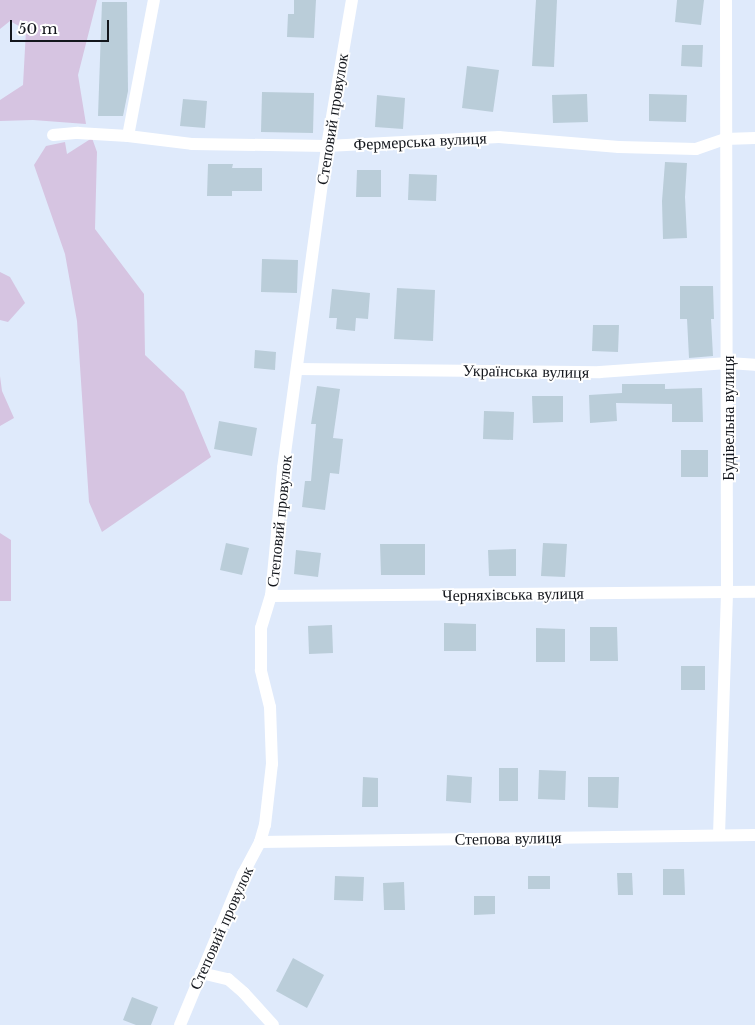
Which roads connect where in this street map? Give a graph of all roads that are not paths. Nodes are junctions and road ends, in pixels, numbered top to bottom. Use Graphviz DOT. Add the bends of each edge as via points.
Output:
graph roads {
  1 [pos="154,0"];
  2 [pos="352,0"];
  3 [pos="726,0"];
  4 [pos="52,135"];
  5 [pos="128,136"];
  6 [pos="755,138"];
  7 [pos="725,139"];
  8 [pos="327,146"];
  9 [pos="728,363"];
  10 [pos="755,364"];
  11 [pos="297,369"];
  12 [pos="727,592"];
  13 [pos="755,592"];
  14 [pos="271,596"];
  15 [pos="755,835"];
  16 [pos="719,836"];
  17 [pos="260,842"];
  18 [pos="201,973"];
  19 [pos="180,1025"];
  20 [pos="273,1025"];
  1 -- 5 [label="street"];
  2 -- 8 [label="street, Степовий провулок"];
  3 -- 7 [label="street, Будівельна вулиця"];
  4 -- 5 [label="street, Фермерська вулиця"];
  5 -- 8 [label="street, Фермерська вулиця" via="192,144"];
  6 -- 7 [label="street, Фермерська вулиця"];
  7 -- 8 [label="street, Фермерська вулиця" via="696,149 619,147 499,137"];
  7 -- 9 [label="street, Будівельна вулиця"];
  8 -- 11 [label="street, Степовий провулок"];
  9 -- 10 [label="street, Українська вулиця"];
  9 -- 11 [label="street, Українська вулиця" via="600,372"];
  9 -- 12 [label="street, Будівельна вулиця"];
  11 -- 14 [label="street, Степовий провулок" via="283,468"];
  12 -- 13 [label="street, Черняхівська вулиця"];
  12 -- 14 [label="street, Черняхівська вулиця"];
  12 -- 16 [label="street, Будівельна вулиця"];
  14 -- 17 [label="street, Степовий провулок" via="261,628 260,670 270,707 272,764"];
  15 -- 16 [label="street, Степова вулиця"];
  16 -- 17 [label="street, Степова вулиця"];
  17 -- 18 [label="street, Степовий провулок"];
  18 -- 19 [label="street, Степовий провулок"];
  18 -- 20 [label="street" via="228,979"];
}
